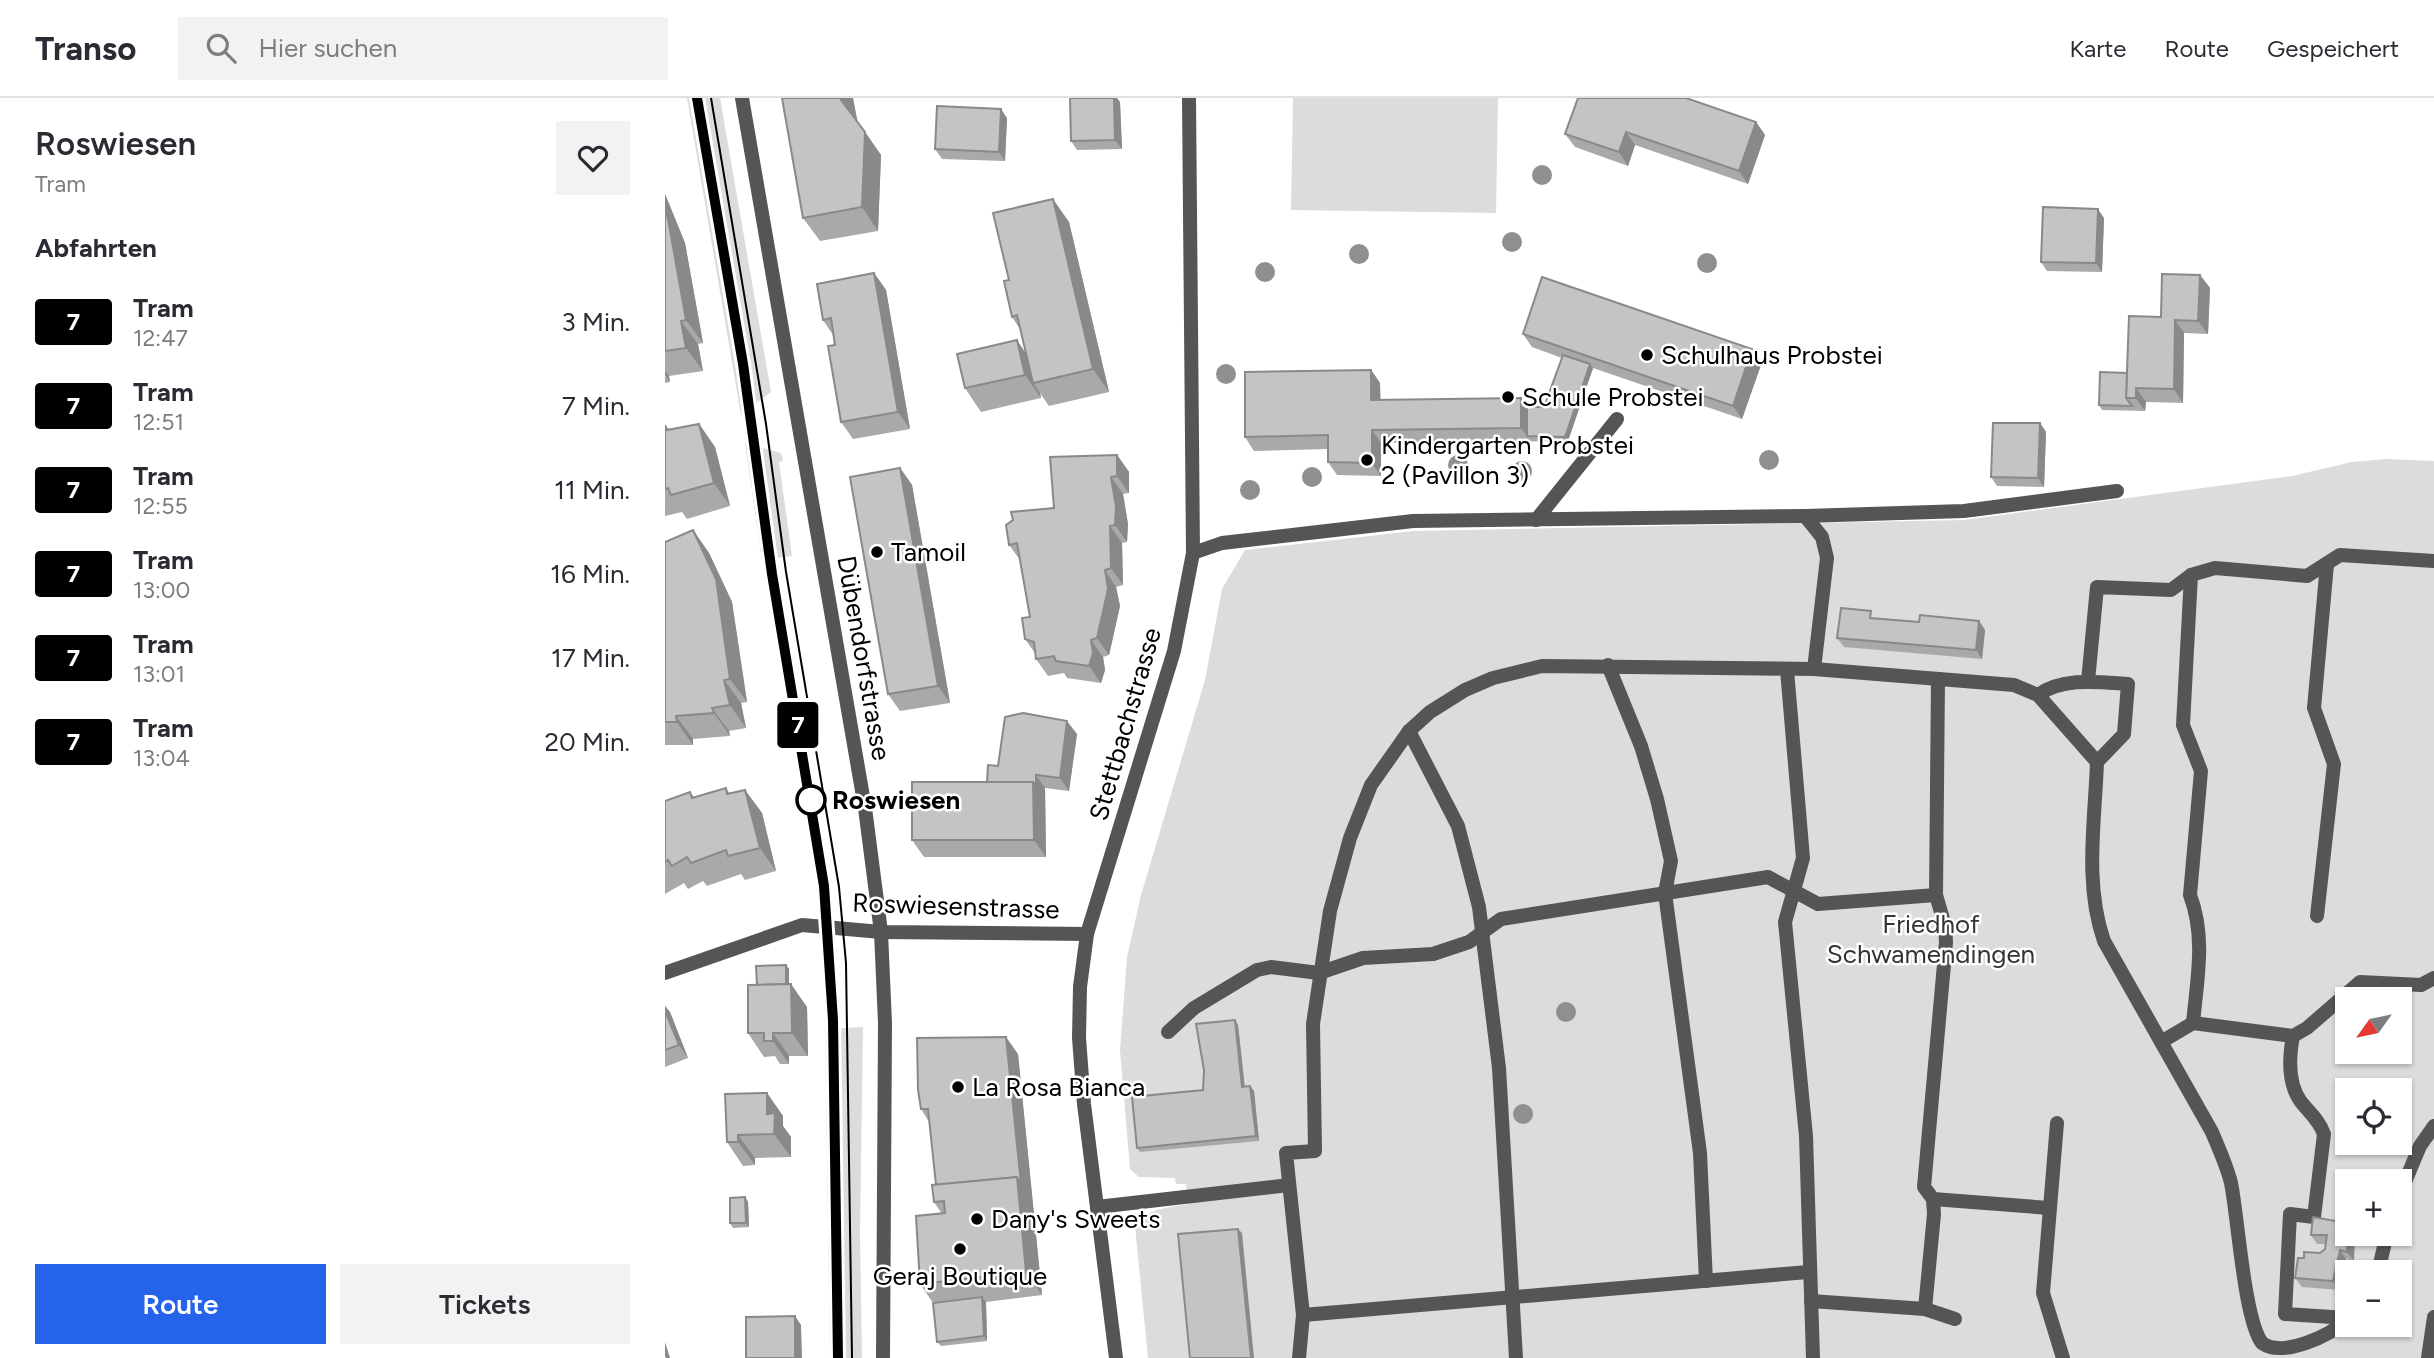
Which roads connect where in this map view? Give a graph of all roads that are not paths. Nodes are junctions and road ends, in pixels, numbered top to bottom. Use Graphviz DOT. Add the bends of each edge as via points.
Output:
graph roads {
  1 [pos="742,98"];
  2 [pos="1189,98"];
  3 [pos="1617,419"];
  4 [pos="2117,491"];
  5 [pos="1805,516"];
  6 [pos="1536,520"];
  7 [pos="1193,554"];
  8 [pos="2434,561"];
  9 [pos="2327,564"];
  10 [pos="2192,575"];
  11 [pos="1608,665"];
  12 [pos="1814,669"];
  13 [pos="1787,670"];
  14 [pos="1938,679"];
  15 [pos="2088,681"];
  16 [pos="2038,695"];
  17 [pos="1409,731"];
  18 [pos="2097,762"];
  19 [pos="1794,891"];
  20 [pos="1665,892"];
  21 [pos="1935,895"];
  22 [pos="2317,916"];
  23 [pos="1483,930"];
  24 [pos="881,932"];
  25 [pos="1087,934"];
  26 [pos="665,973"];
  27 [pos="1319,973"];
  28 [pos="2434,978"];
  29 [pos="2193,1023"];
  30 [pos="1168,1031"];
  31 [pos="2293,1036"];
  32 [pos="2161,1042"];
  33 [pos="2057,1123"];
  34 [pos="2434,1126"];
  35 [pos="2410,1169"];
  36 [pos="1289,1185"];
  37 [pos="1933,1199"];
  38 [pos="1097,1206"];
  39 [pos="2049,1208"];
  40 [pos="1808,1272"];
  41 [pos="1706,1281"];
  42 [pos="1511,1296"];
  43 [pos="1811,1301"];
  44 [pos="1925,1309"];
  45 [pos="1303,1315"];
  46 [pos="2434,1317"];
  47 [pos="2335,1318"];
  48 [pos="1955,1319"];
  49 [pos="2335,1328"];
  50 [pos="2261,1342"];
  51 [pos="883,1358"];
  52 [pos="1116,1358"];
  53 [pos="1299,1358"];
  54 [pos="1516,1358"];
  55 [pos="1813,1358"];
  56 [pos="2063,1358"];
  57 [pos="2259,1358"];
  58 [pos="2428,1358"];
  1 -- 24 [label="street, Dübendorfstrasse" via="865,808"];
  2 -- 7 [label="street, Stettbachstrasse"];
  3 -- 6 [label="street"];
  4 -- 5 [label="street" via="1964,511"];
  5 -- 6 [label="street"];
  5 -- 12 [label="street" via="1822,537 1827,558"];
  6 -- 7 [label="street" via="1413,521 1222,543"];
  7 -- 25 [label="street, Stettbachstrasse" via="1174,651"];
  8 -- 9 [label="street" via="2340,555"];
  9 -- 10 [label="street" via="2307,576 2214,568"];
  9 -- 22 [label="street" via="2314,708 2335,764"];
  10 -- 15 [label="street" via="2171,590 2097,587"];
  10 -- 29 [label="street" via="2183,725 2200,771 2190,895 2201,946"];
  11 -- 13 [label="street"];
  11 -- 17 [label="street" via="1542,666 1493,678 1430,712"];
  11 -- 20 [label="street" via="1657,799 1671,861"];
  12 -- 13 [label="street"];
  12 -- 14 [label="street"];
  13 -- 19 [label="street" via="1803,858"];
  14 -- 16 [label="street" via="2014,685"];
  14 -- 21 [label="street"];
  15 -- 16 [label="street" via="2050,686"];
  15 -- 18 [label="street" via="2128,684 2124,734"];
  16 -- 18 [label="street"];
  17 -- 23 [label="street" via="1458,826"];
  17 -- 27 [label="street" via="1371,785 1350,838"];
  18 -- 32 [label="street" via="2095,914 2104,941"];
  19 -- 20 [label="street" via="1768,877"];
  19 -- 21 [label="street" via="1818,904"];
  19 -- 40 [label="street" via="1785,922 1806,1136"];
  20 -- 23 [label="street" via="1501,919"];
  20 -- 41 [label="street" via="1700,1153"];
  21 -- 37 [label="street" via="1946,942 1924,1187"];
  23 -- 27 [label="street" via="1433,954 1363,958"];
  23 -- 42 [label="street" via="1499,1068"];
  24 -- 25 [label="street, Roswiesenstrasse"];
  24 -- 26 [label="street, Roswiesenstrasse" via="802,925"];
  24 -- 51 [label="street, Dübendorfstrasse" via="885,1023"];
  25 -- 38 [label="street, Stettbachstrasse" via="1079,1038"];
  27 -- 30 [label="street" via="1271,967 1257,970 1194,1008"];
  27 -- 36 [label="street" via="1313,1024 1315,1151 1286,1153"];
  28 -- 31 [label="street" via="2421,985 2360,982"];
  29 -- 31 [label="street"];
  29 -- 32 [label="street"];
  31 -- 47 [label="street" via="2289,1061 2294,1091 2324,1134 2314,1217 2290,1214 2285,1314"];
  32 -- 50 [label="street" via="2224,1160"];
  33 -- 39 [label="street"];
  34 -- 35 [label="street"];
  36 -- 38 [label="street"];
  36 -- 45 [label="street"];
  37 -- 39 [label="street"];
  37 -- 44 [label="street"];
  38 -- 52 [label="street, Stettbachstrasse"];
  39 -- 56 [label="street" via="2043,1293"];
  40 -- 41 [label="street"];
  40 -- 43 [label="street"];
  41 -- 42 [label="street"];
  42 -- 45 [label="street"];
  42 -- 54 [label="street"];
  43 -- 44 [label="street"];
  43 -- 55 [label="street"];
  44 -- 48 [label="street"];
  45 -- 53 [label="street"];
  46 -- 58 [label="street"];
  49 -- 50 [label="street" via="2307,1349 2288,1352"];
  50 -- 57 [label="street"];
}
